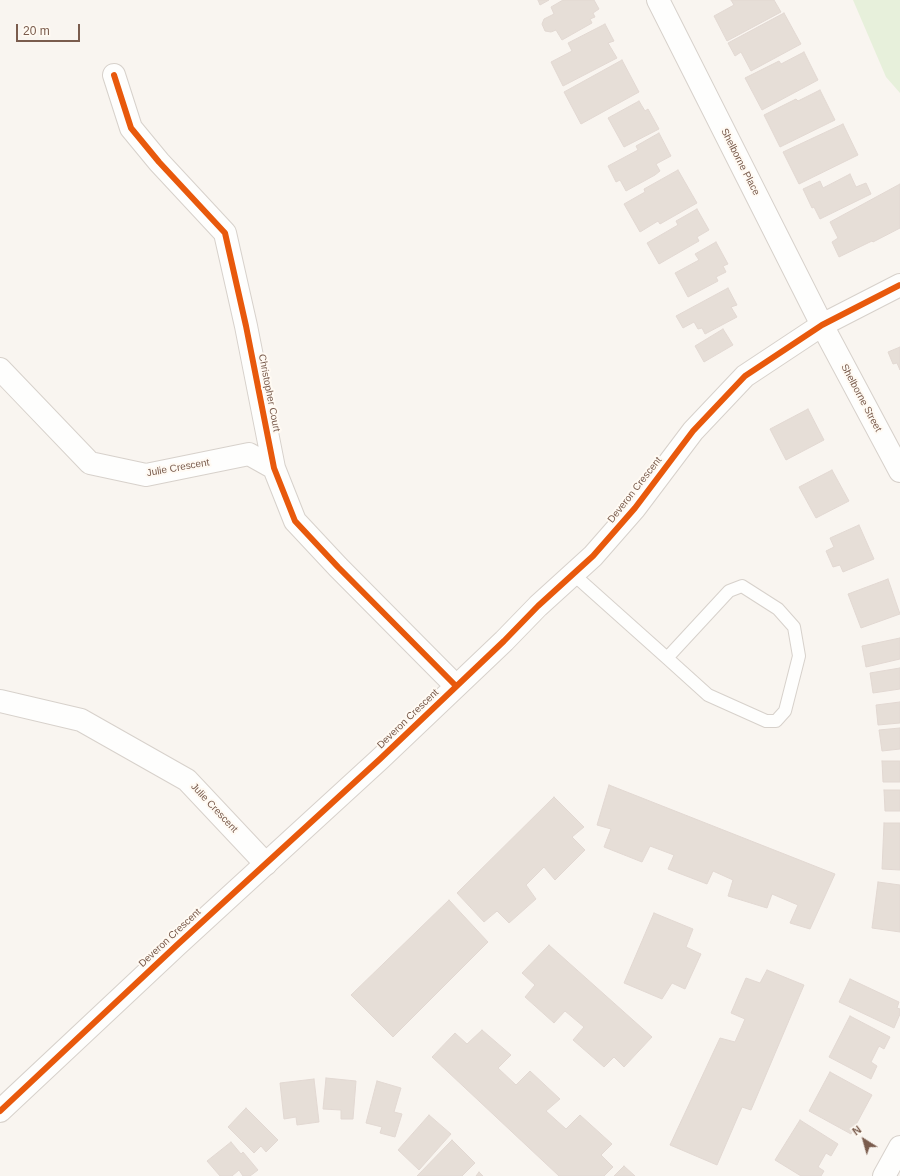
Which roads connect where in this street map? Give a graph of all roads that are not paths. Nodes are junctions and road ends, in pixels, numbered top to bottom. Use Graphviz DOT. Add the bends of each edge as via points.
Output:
graph roads {
  1 [pos="658,0"];
  2 [pos="114,75"];
  3 [pos="900,285"];
  4 [pos="822,325"];
  5 [pos="0,369"];
  6 [pos="274,468"];
  7 [pos="900,471"];
  8 [pos="573,574"];
  9 [pos="667,658"];
  10 [pos="456,686"];
  11 [pos="0,701"];
  12 [pos="266,864"];
  13 [pos="0,1111"];
  14 [pos="900,1148"];
  15 [pos="884,1176"];
  1 -- 4 [label="street, Shelborne Place"];
  2 -- 6 [label="street, Christopher Court" via="131,128 225,233"];
  3 -- 4 [label="street, Deveron Crescent"];
  4 -- 7 [label="street, Shelborne Street"];
  4 -- 8 [label="street, Deveron Crescent" via="745,376 693,431 635,508 593,556"];
  5 -- 6 [label="street, Julie Crescent" via="90,464 146,475 249,454"];
  6 -- 10 [label="street, Christopher Court" via="295,521"];
  8 -- 9 [label="lane"];
  8 -- 10 [label="street, Deveron Crescent"];
  9 -- 9 [label="lane" via="708,695 766,721 776,721 785,711 799,656 794,627 778,609 742,586 729,591"];
  10 -- 12 [label="street, Deveron Crescent"];
  11 -- 12 [label="street, Julie Crescent" via="81,720 187,780"];
  12 -- 13 [label="street, Deveron Crescent"];
  14 -- 15 [label="street"];
}
